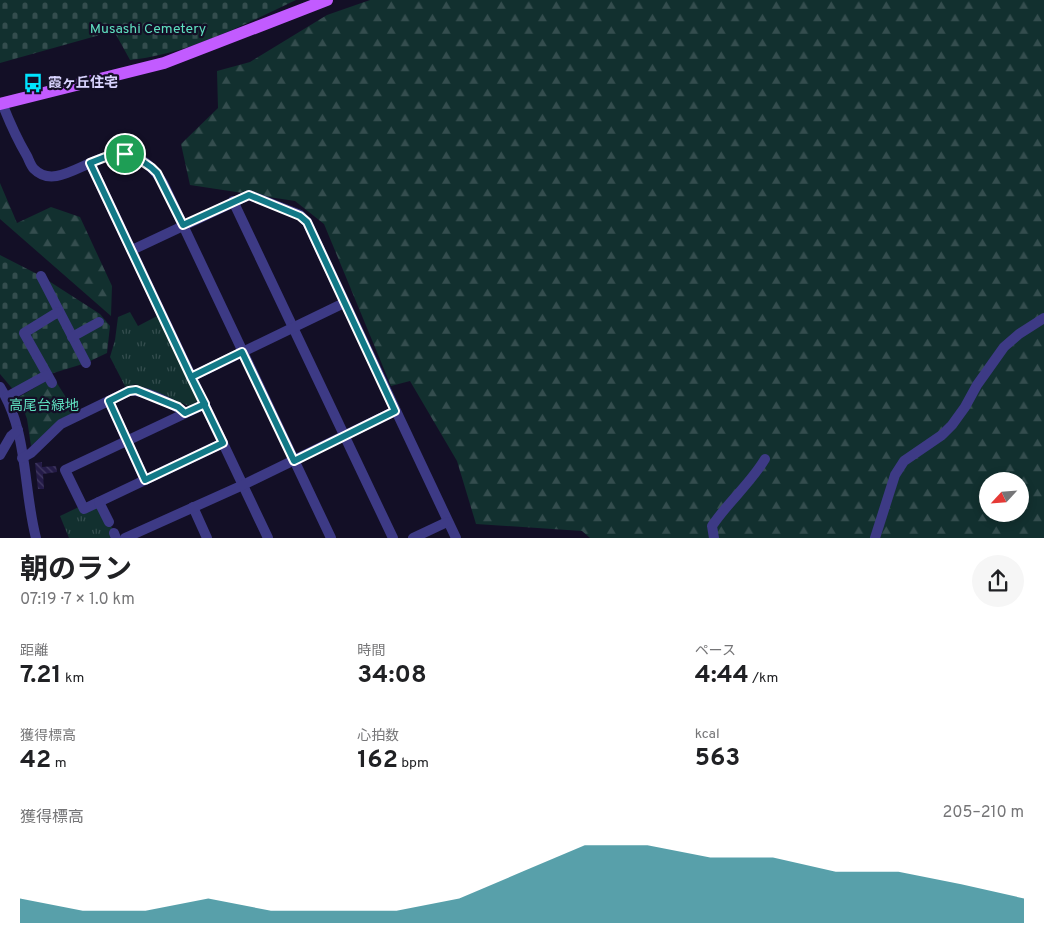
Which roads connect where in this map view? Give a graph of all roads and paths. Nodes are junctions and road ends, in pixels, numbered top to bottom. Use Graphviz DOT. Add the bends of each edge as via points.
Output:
graph roads {
  1 [pos="327,0"];
  2 [pos="1,104"];
  3 [pos="90,163"];
  4 [pos="233,201"];
  5 [pos="183,225"];
  6 [pos="132,250"];
  7 [pos="41,276"];
  8 [pos="344,303"];
  9 [pos="58,312"];
  10 [pos="1044,318"];
  11 [pos="99,322"];
  12 [pos="294,328"];
  13 [pos="72,337"];
  14 [pos="242,352"];
  15 [pos="86,363"];
  16 [pos="191,377"];
  17 [pos="0,387"];
  18 [pos="7,397"];
  19 [pos="109,401"];
  20 [pos="205,404"];
  21 [pos="395,411"];
  22 [pos="185,413"];
  23 [pos="18,430"];
  24 [pos="345,436"];
  25 [pos="127,440"];
  26 [pos="223,443"];
  27 [pos="0,455"];
  28 [pos="22,458"];
  29 [pos="766,460"];
  30 [pos="294,461"];
  31 [pos="145,480"];
  32 [pos="243,485"];
  33 [pos="99,502"];
  34 [pos="193,507"];
  35 [pos="109,522"];
  36 [pos="447,522"];
  37 [pos="148,534"];
  38 [pos="36,538"];
  39 [pos="125,538"];
  40 [pos="207,538"];
  41 [pos="268,538"];
  42 [pos="332,538"];
  43 [pos="393,538"];
  44 [pos="413,538"];
  45 [pos="456,538"];
  46 [pos="714,538"];
  47 [pos="876,538"];
  1 -- 2 [label="main road" via="164,63"];
  2 -- 3 [label="street" via="34,169 45,177 62,175"];
  3 -- 5 [label="street" via="125,154 151,166"];
  3 -- 6 [label="street"];
  4 -- 5 [label="street"];
  4 -- 8 [label="street" via="249,195 307,222"];
  4 -- 12 [label="street"];
  5 -- 6 [label="street"];
  5 -- 14 [label="street"];
  6 -- 16 [label="street"];
  7 -- 9 [label="street"];
  8 -- 12 [label="street"];
  8 -- 21 [label="street"];
  9 -- 13 [label="street"];
  9 -- 18 [label="street" via="24,333 50,379"];
  10 -- 47 [label="street" via="1004,347 952,425 904,461 895,475"];
  11 -- 13 [label="street"];
  12 -- 14 [label="street"];
  12 -- 24 [label="street"];
  13 -- 15 [label="street"];
  14 -- 16 [label="street"];
  14 -- 30 [label="street"];
  16 -- 20 [label="street"];
  17 -- 18 [label="street"];
  18 -- 23 [label="street"];
  19 -- 22 [label="street" via="136,390"];
  19 -- 25 [label="street"];
  19 -- 28 [label="street" via="61,424 32,453"];
  20 -- 22 [label="street"];
  20 -- 26 [label="street"];
  21 -- 24 [label="street"];
  21 -- 36 [label="street"];
  22 -- 25 [label="street"];
  23 -- 27 [label="street"];
  23 -- 28 [label="street"];
  24 -- 30 [label="street"];
  24 -- 43 [label="street"];
  25 -- 31 [label="street"];
  25 -- 33 [label="street" via="65,470 84,509"];
  26 -- 31 [label="street"];
  26 -- 32 [label="street"];
  28 -- 38 [label="street"];
  29 -- 46 [label="street" via="712,526"];
  30 -- 32 [label="street"];
  30 -- 42 [label="street"];
  31 -- 33 [label="street"];
  32 -- 34 [label="street"];
  32 -- 41 [label="street"];
  33 -- 35 [label="street"];
  34 -- 37 [label="street"];
  34 -- 40 [label="street"];
  36 -- 44 [label="street"];
  36 -- 45 [label="street"];
  37 -- 39 [label="street"];
}
